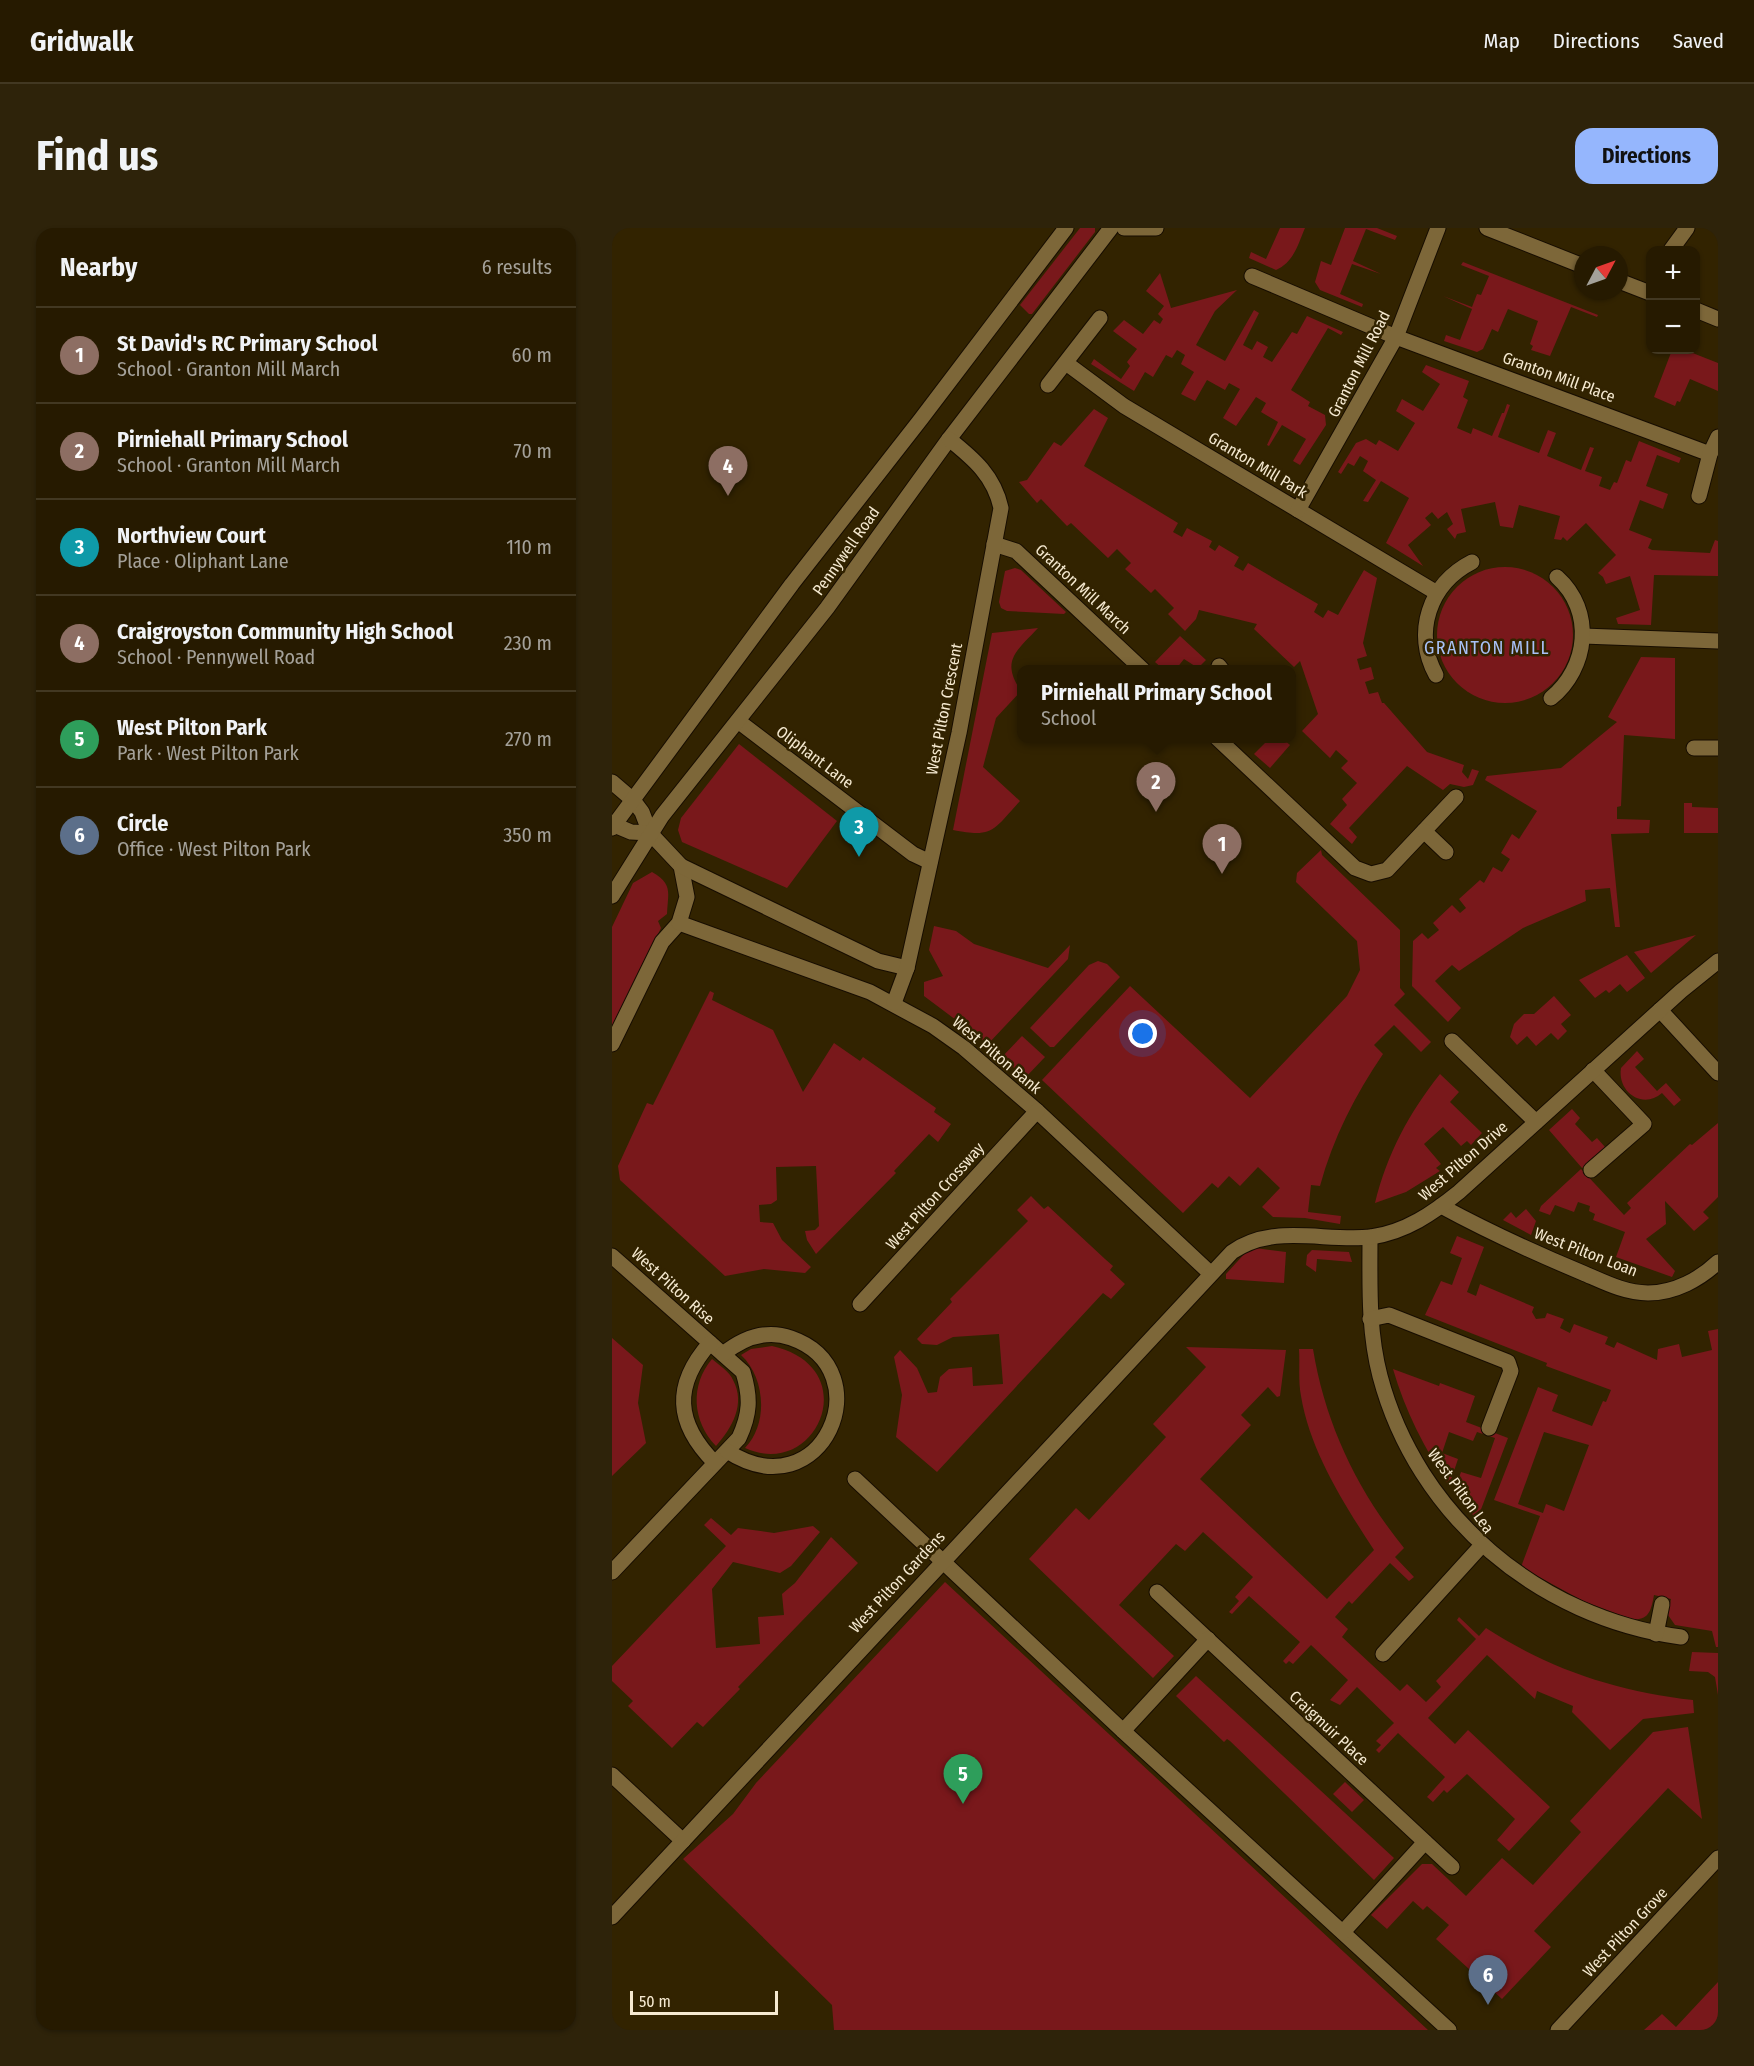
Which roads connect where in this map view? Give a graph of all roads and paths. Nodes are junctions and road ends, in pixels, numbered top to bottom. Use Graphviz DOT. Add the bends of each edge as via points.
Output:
graph roads {
  1 [pos="1066,228"];
  2 [pos="1111,228"];
  3 [pos="1124,228"];
  4 [pos="1156,228"];
  5 [pos="1438,228"];
  6 [pos="1487,228"];
  7 [pos="1687,228"];
  8 [pos="1674,246"];
  9 [pos="1574,262"];
  10 [pos="1252,276"];
  11 [pos="1628,284"];
  12 [pos="1646,291"];
  13 [pos="1700,312"];
  14 [pos="1100,318"];
  15 [pos="1718,319"];
  16 [pos="1396,337"];
  17 [pos="1066,363"];
  18 [pos="1048,385"];
  19 [pos="1718,437"];
  20 [pos="949,439"];
  21 [pos="1710,454"];
  22 [pos="1699,496"];
  23 [pos="1298,510"];
  24 [pos="994,544"];
  25 [pos="1472,562"];
  26 [pos="1557,577"];
  27 [pos="1437,592"];
  28 [pos="1583,636"];
  29 [pos="1718,641"];
  30 [pos="1139,665"];
  31 [pos="1436,675"];
  32 [pos="1551,698"];
  33 [pos="738,721"];
  34 [pos="1222,743"];
  35 [pos="1694,748"];
  36 [pos="1718,748"];
  37 [pos="612,782"];
  38 [pos="1456,797"];
  39 [pos="633,800"];
  40 [pos="612,826"];
  41 [pos="1424,831"];
  42 [pos="650,833"];
  43 [pos="1446,852"];
  44 [pos="930,862"];
  45 [pos="681,866"];
  46 [pos="612,896"];
  47 [pos="680,923"];
  48 [pos="1718,961"];
  49 [pos="907,968"];
  50 [pos="894,1003"];
  51 [pos="1660,1010"];
  52 [pos="1452,1041"];
  53 [pos="612,1044"];
  54 [pos="1593,1070"];
  55 [pos="1718,1073"];
  56 [pos="1037,1111"];
  57 [pos="1536,1122"];
  58 [pos="1591,1170"];
  59 [pos="1442,1206"];
  60 [pos="1370,1237"];
  61 [pos="612,1256"];
  62 [pos="1718,1262"];
  63 [pos="1210,1273"];
  64 [pos="860,1304"];
  65 [pos="1370,1319"];
  66 [pos="710,1343"];
  67 [pos="723,1354"];
  68 [pos="1489,1428"];
  69 [pos="727,1451"];
  70 [pos="715,1463"];
  71 [pos="855,1479"];
  72 [pos="1482,1545"];
  73 [pos="942,1560"];
  74 [pos="612,1572"];
  75 [pos="1157,1592"];
  76 [pos="1662,1604"];
  77 [pos="1656,1634"];
  78 [pos="1681,1637"];
  79 [pos="1208,1639"];
  80 [pos="1383,1654"];
  81 [pos="1123,1731"];
  82 [pos="612,1775"];
  83 [pos="683,1840"];
  84 [pos="1425,1842"];
  85 [pos="1718,1858"];
  86 [pos="1452,1867"];
  87 [pos="612,1917"];
  88 [pos="1343,1932"];
  89 [pos="1449,2030"];
  90 [pos="1558,2030"];
  1 -- 39 [label="street, Pennywell Road" via="792,584"];
  2 -- 20 [label="street, Pennywell Road"];
  3 -- 4 [label="street"];
  5 -- 16 [label="street, Granton Mill Road"];
  6 -- 9 [label="street"];
  7 -- 8 [label="street"];
  10 -- 16 [label="street, Granton Mill Place"];
  11 -- 12 [label="street"];
  13 -- 15 [label="street"];
  14 -- 17 [label="street"];
  16 -- 21 [label="street, Granton Mill Place"];
  16 -- 23 [label="street, Granton Mill Road"];
  17 -- 18 [label="street"];
  17 -- 23 [label="street, Granton Mill Park" via="1098,390"];
  19 -- 21 [label="street"];
  20 -- 24 [label="street, West Pilton Crescent" via="986,472 997,490 1001,508"];
  20 -- 33 [label="street, Pennywell Road" via="827,608"];
  21 -- 22 [label="street"];
  23 -- 27 [label="street, Granton Mill Park"];
  24 -- 30 [label="street, Granton Mill March" via="1016,551"];
  24 -- 44 [label="street, West Pilton Crescent"];
  25 -- 27 [label="street"];
  26 -- 28 [label="street" via="1576,602"];
  27 -- 31 [label="street" via="1425,631"];
  28 -- 29 [label="street"];
  28 -- 32 [label="street" via="1574,671"];
  33 -- 42 [label="street, Pennywell Road"];
  33 -- 44 [label="street, Oliphant Lane" via="913,854"];
  34 -- 41 [label="street" via="1363,872 1387,870"];
  35 -- 36 [label="street"];
  37 -- 39 [label="street"];
  38 -- 41 [label="street"];
  39 -- 40 [label="street, Pennywell Road"];
  39 -- 42 [label="street"];
  40 -- 42 [label="street"];
  41 -- 43 [label="street"];
  42 -- 45 [label="street"];
  42 -- 46 [label="street, Pennywell Road"];
  44 -- 49 [label="street, West Pilton Crescent"];
  45 -- 47 [label="street" via="687,897"];
  45 -- 49 [label="street" via="878,961"];
  47 -- 50 [label="street, West Pilton Bank"];
  47 -- 53 [label="street" via="662,942"];
  48 -- 51 [label="street, West Pilton Drive"];
  49 -- 50 [label="street, West Pilton Crescent"];
  50 -- 56 [label="street, West Pilton Bank" via="964,1048"];
  51 -- 54 [label="street, West Pilton Drive"];
  51 -- 55 [label="street"];
  52 -- 57 [label="street, West Pilton Drive"];
  54 -- 57 [label="street, West Pilton Drive"];
  54 -- 58 [label="street" via="1644,1124"];
  56 -- 63 [label="street, West Pilton Bank"];
  56 -- 64 [label="street, West Pilton Crossway"];
  57 -- 59 [label="street, West Pilton Drive"];
  59 -- 60 [label="street, West Pilton Drive" via="1413,1225"];
  59 -- 62 [label="street, West Pilton Loan" via="1543,1256 1628,1290 1668,1291 1695,1279"];
  60 -- 63 [label="street, West Pilton Drive" via="1264,1236 1242,1245"];
  60 -- 65 [label="street, West Pilton Lea"];
  61 -- 66 [label="street, West Pilton Rise"];
  63 -- 73 [label="street, West Pilton Gardens"];
  65 -- 68 [label="street" via="1389,1315 1508,1362 1511,1371"];
  65 -- 72 [label="street, West Pilton Lea" via="1380,1377 1407,1446 1434,1491"];
  66 -- 67 [label="street, West Pilton Rise"];
  66 -- 70 [label="street, West Pilton Rise" via="695,1360 686,1381 683,1403 687,1425 697,1445"];
  67 -- 69 [label="street, West Pilton Rise" via="743,1372 750,1394 748,1417 739,1438"];
  67 -- 69 [label="street" via="751,1337 784,1336 800,1341 823,1359 836,1390 831,1430 804,1459 764,1467 744,1462"];
  69 -- 70 [label="street, West Pilton Rise"];
  70 -- 74 [label="street, West Pilton Rise"];
  71 -- 73 [label="street"];
  72 -- 77 [label="street" via="1559,1600 1601,1618"];
  72 -- 80 [label="street, West Pilton Lea"];
  73 -- 81 [label="street"];
  73 -- 83 [label="street, West Pilton Gardens"];
  75 -- 79 [label="street, Craigmuir Place"];
  76 -- 77 [label="street"];
  77 -- 78 [label="street"];
  79 -- 81 [label="street"];
  79 -- 84 [label="street, Craigmuir Place"];
  81 -- 88 [label="street"];
  82 -- 83 [label="street"];
  83 -- 87 [label="street, West Pilton Gardens"];
  84 -- 86 [label="street, Craigmuir Place"];
  84 -- 88 [label="street"];
  85 -- 90 [label="street, West Pilton Grove"];
  88 -- 89 [label="street"];
}
